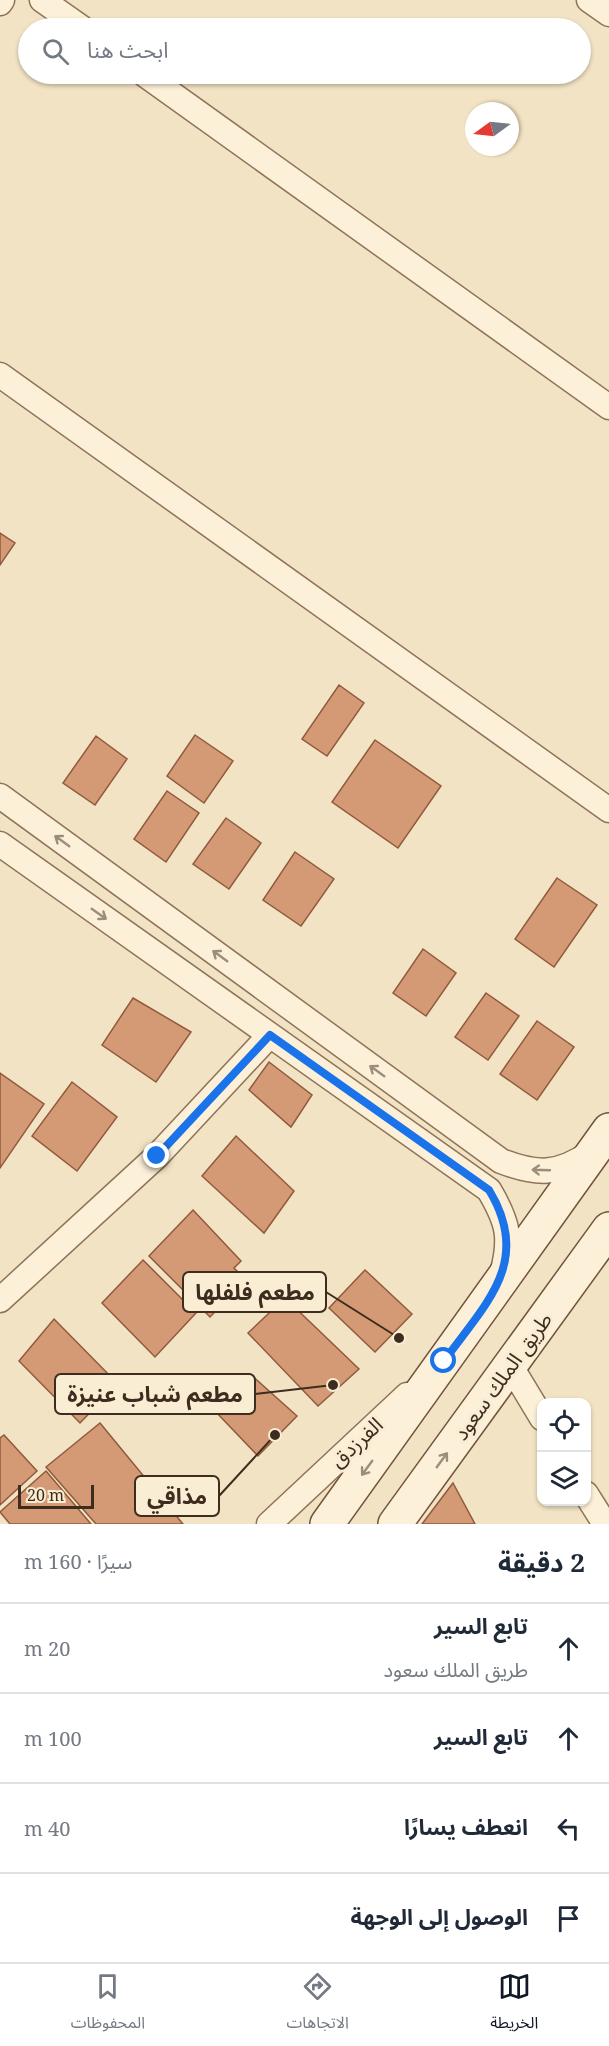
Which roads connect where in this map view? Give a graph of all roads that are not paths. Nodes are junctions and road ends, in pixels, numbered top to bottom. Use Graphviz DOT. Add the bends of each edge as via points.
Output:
graph roads {
  1 [pos="42,0"];
  2 [pos="589,0"];
  3 [pos="609,14"];
  4 [pos="68,18"];
  5 [pos="158,84"];
  6 [pos="0,375"];
  7 [pos="609,407"];
  8 [pos="0,796"];
  9 [pos="609,810"];
  10 [pos="0,844"];
  11 [pos="270,1035"];
  12 [pos="602,1140"];
  13 [pos="609,1228"];
  14 [pos="595,1260"];
  15 [pos="498,1285"];
  16 [pos="2,1294"];
  17 [pos="444,1361"];
  18 [pos="510,1365"];
  19 [pos="537,1410"];
  20 [pos="591,1502"];
  21 [pos="269,1524"];
  22 [pos="327,1524"];
  23 [pos="395,1524"];
  24 [pos="604,1524"];
  1 -- 4 [label="street"];
  2 -- 3 [label="street"];
  5 -- 7 [label="street"];
  6 -- 9 [label="street"];
  12 -- 8 [label="street, one-way" via="574,1164 557,1171 537,1171 501,1161"];
  10 -- 11 [label="street, one-way"];
  11 -- 15 [label="street" via="489,1190 506,1225 508,1246"];
  11 -- 16 [label="street" via="157,1156"];
  12 -- 15 [label="street"];
  13 -- 14 [label="street, طريق الملك سعود"];
  14 -- 18 [label="street, طريق الملك سعود"];
  15 -- 17 [label="street"];
  17 -- 21 [label="street, الفرزدق"];
  17 -- 22 [label="street, one-way"];
  18 -- 19 [label="street"];
  23 -- 18 [label="street, طريق الملك سعود, one-way"];
  20 -- 24 [label="street"];
}
